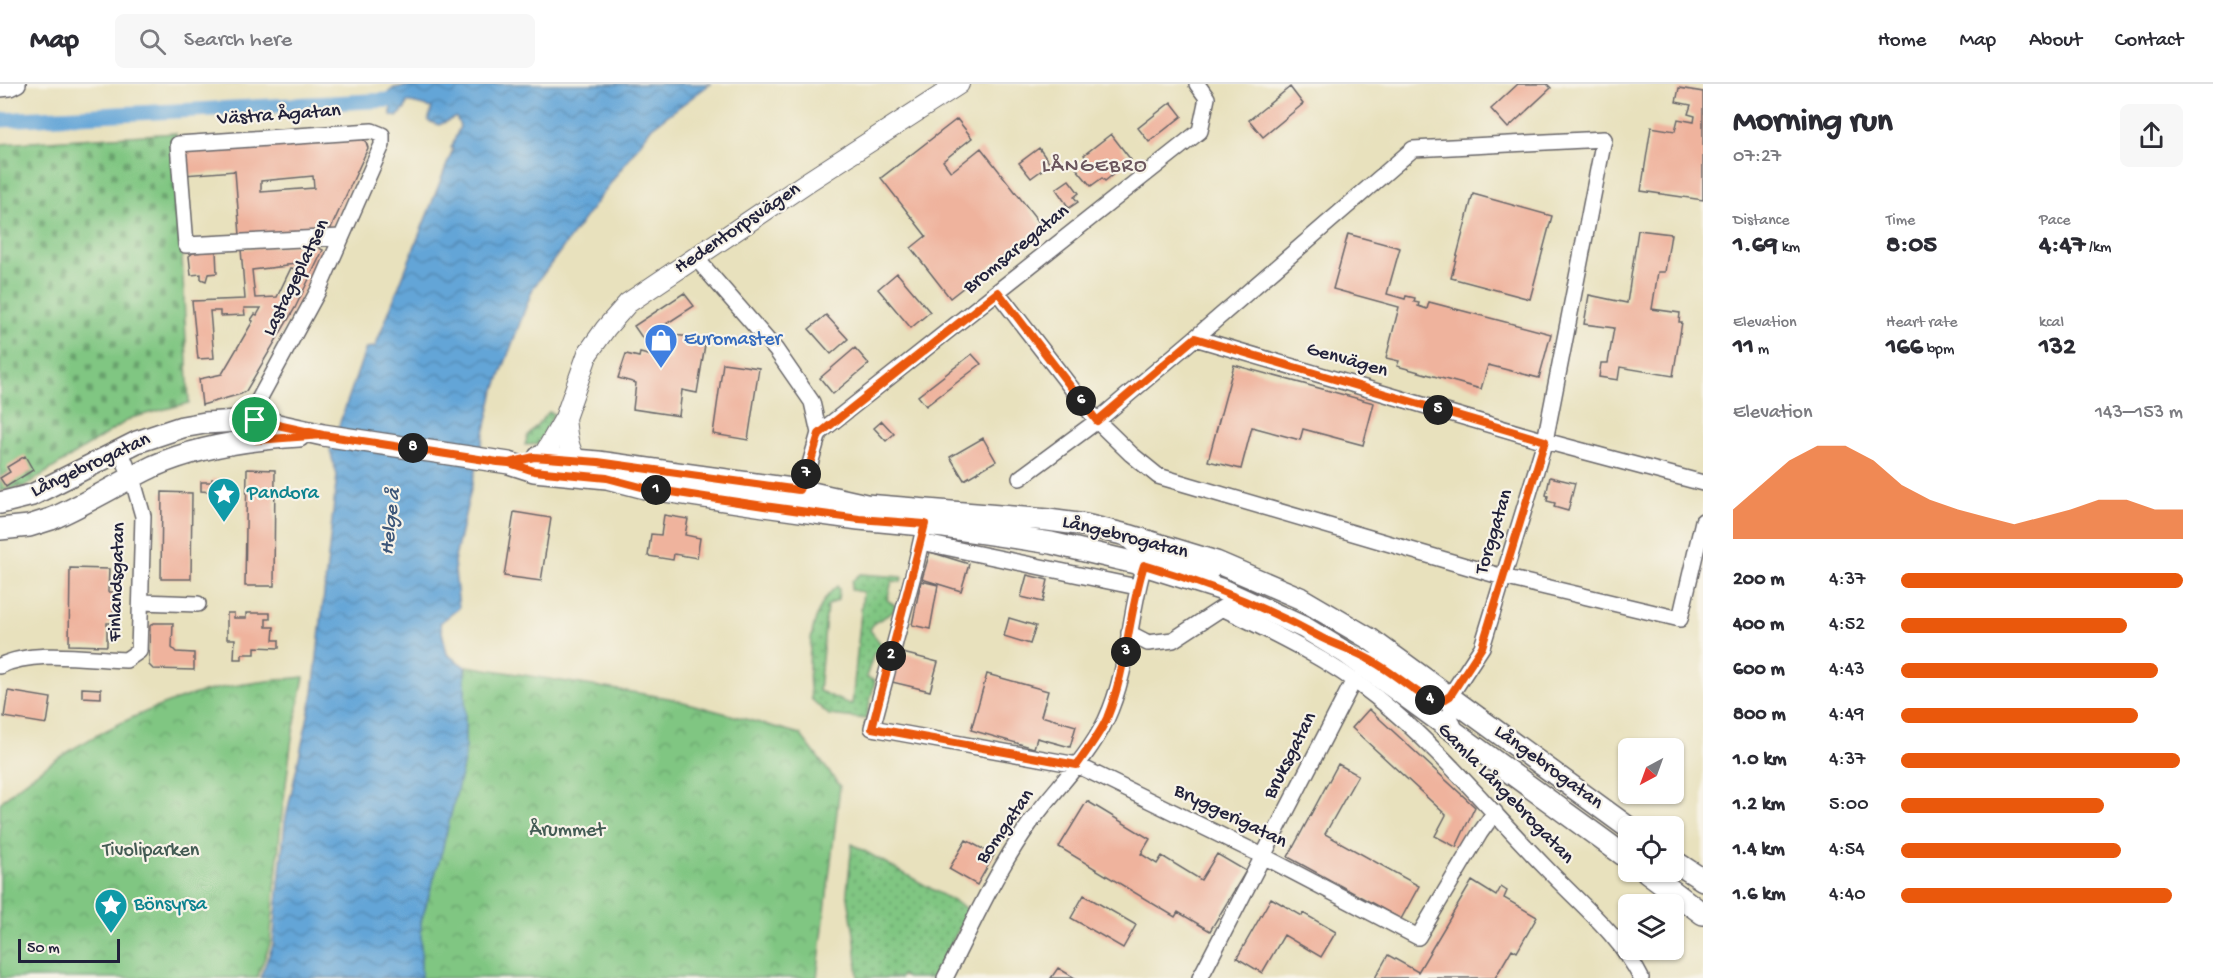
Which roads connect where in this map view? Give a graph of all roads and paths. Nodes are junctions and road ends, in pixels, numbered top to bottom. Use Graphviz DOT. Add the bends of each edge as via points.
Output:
graph roads {
  1 [pos="18,84"];
  2 [pos="959,84"];
  3 [pos="1197,84"];
  4 [pos="0,88"];
  5 [pos="382,135"];
  6 [pos="341,237"];
  7 [pos="695,258"];
  8 [pos="998,292"];
  9 [pos="1195,338"];
  10 [pos="565,418"];
  11 [pos="1097,421"];
  12 [pos="256,430"];
  13 [pos="819,434"];
  14 [pos="1545,441"];
  15 [pos="120,449"];
  16 [pos="542,458"];
  17 [pos="504,462"];
  18 [pos="580,468"];
  19 [pos="131,478"];
  20 [pos="607,478"];
  21 [pos="1020,478"];
  22 [pos="1703,483"];
  23 [pos="799,490"];
  24 [pos="0,503"];
  25 [pos="1703,521"];
  26 [pos="0,530"];
  27 [pos="923,533"];
  28 [pos="1119,533"];
  29 [pos="1144,565"];
  30 [pos="1257,577"];
  31 [pos="1503,577"];
  32 [pos="1137,587"];
  33 [pos="141,602"];
  34 [pos="198,604"];
  35 [pos="1129,633"];
  36 [pos="1324,639"];
  37 [pos="0,666"];
  38 [pos="1354,680"];
  39 [pos="1450,696"];
  40 [pos="1456,732"];
  41 [pos="1077,765"];
  42 [pos="1495,812"];
  43 [pos="1618,820"];
  44 [pos="1618,851"];
  45 [pos="1263,856"];
  46 [pos="1684,868"];
  47 [pos="1703,880"];
  48 [pos="1660,882"];
  49 [pos="1703,914"];
  50 [pos="945,978"];
  51 [pos="1200,978"];
  52 [pos="1641,978"];
  1 -- 4 [label="street"];
  2 -- 7 [label="street, Hedentorpsvägen"];
  3 -- 8 [label="street, Bromsaregatan" via="1207,98 1200,131"];
  5 -- 6 [label="street, Lastageplatsen" via="382,145"];
  5 -- 6 [label="street, Västra Ågatan" via="372,131 178,144 186,245"];
  6 -- 12 [label="street, Lastageplatsen" via="318,291 257,403"];
  7 -- 10 [label="street, Hedentorpsvägen" via="628,303 606,328 588,353"];
  7 -- 13 [label="street" via="801,384 812,402"];
  8 -- 11 [label="street"];
  8 -- 13 [label="street, Bromsaregatan"];
  9 -- 11 [label="street"];
  9 -- 14 [label="street, Genvägen"];
  9 -- 14 [label="street, Torggatan" via="1413,149 1604,139"];
  10 -- 16 [label="street, Hedentorpsvägen"];
  10 -- 18 [label="street, Hedentorpsvägen" via="567,439"];
  11 -- 21 [label="street"];
  11 -- 31 [label="street" via="1158,476"];
  12 -- 15 [label="main road, Långebrogatan" via="205,423"];
  12 -- 17 [label="main road, Långebrogatan" via="327,435"];
  12 -- 19 [label="main road, Långebrogatan"];
  13 -- 23 [label="street"];
  14 -- 22 [label="street, Genvägen"];
  14 -- 31 [label="street, Torggatan"];
  15 -- 19 [label="street, Finlandsgatan"];
  15 -- 24 [label="main road, Långebrogatan" via="32,495"];
  16 -- 17 [label="main road, Långebrogatan"];
  16 -- 18 [label="main road, Långebrogatan"];
  17 -- 18 [label="main road, Långebrogatan" via="534,471"];
  18 -- 20 [label="main road, Långebrogatan"];
  18 -- 23 [label="main road, Långebrogatan" via="598,462"];
  19 -- 26 [label="main road, Långebrogatan" via="51,519"];
  19 -- 33 [label="street, Finlandsgatan" via="143,516"];
  20 -- 23 [label="street" via="780,498"];
  20 -- 27 [label="main road, Långebrogatan" via="645,488 859,519"];
  23 -- 28 [label="main road, Långebrogatan" via="866,505 1048,520"];
  25 -- 31 [label="street" via="1680,619"];
  27 -- 29 [label="main road, Långebrogatan" via="1051,543"];
  27 -- 32 [label="street"];
  27 -- 41 [label="street, Bryggerigatan" via="872,728"];
  28 -- 29 [label="street" via="1138,549"];
  28 -- 30 [label="main road, Långebrogatan"];
  29 -- 30 [label="street" via="1149,558 1156,557"];
  29 -- 32 [label="street, Bomgatan"];
  29 -- 36 [label="main road, Långebrogatan" via="1220,589"];
  30 -- 39 [label="main road, Långebrogatan" via="1341,621"];
  31 -- 39 [label="street, Torggatan" via="1482,647"];
  32 -- 35 [label="street, Bomgatan"];
  33 -- 34 [label="street"];
  33 -- 37 [label="street, Finlandsgatan" via="139,651 126,660 35,656"];
  35 -- 38 [label="street, Gamla Långebrogatan" via="1148,643 1173,640 1222,608 1267,629"];
  35 -- 41 [label="street, Bomgatan" via="1106,720"];
  36 -- 39 [label="street" via="1356,651 1433,702"];
  36 -- 40 [label="main road, Långebrogatan"];
  38 -- 42 [label="street, Gamla Långebrogatan" via="1415,730"];
  38 -- 45 [label="street, Bruksgatan"];
  39 -- 40 [label="street"];
  39 -- 43 [label="main road, Långebrogatan"];
  40 -- 44 [label="main road, Långebrogatan"];
  41 -- 45 [label="street, Bryggerigatan"];
  41 -- 50 [label="street, Bomgatan" via="1011,850"];
  42 -- 45 [label="street, Bryggerigatan" via="1418,938"];
  42 -- 52 [label="street, Gamla Långebrogatan" via="1598,921"];
  45 -- 51 [label="street, Bruksgatan"];
  46 -- 47 [label="main road"];
  48 -- 49 [label="main road"];
}
